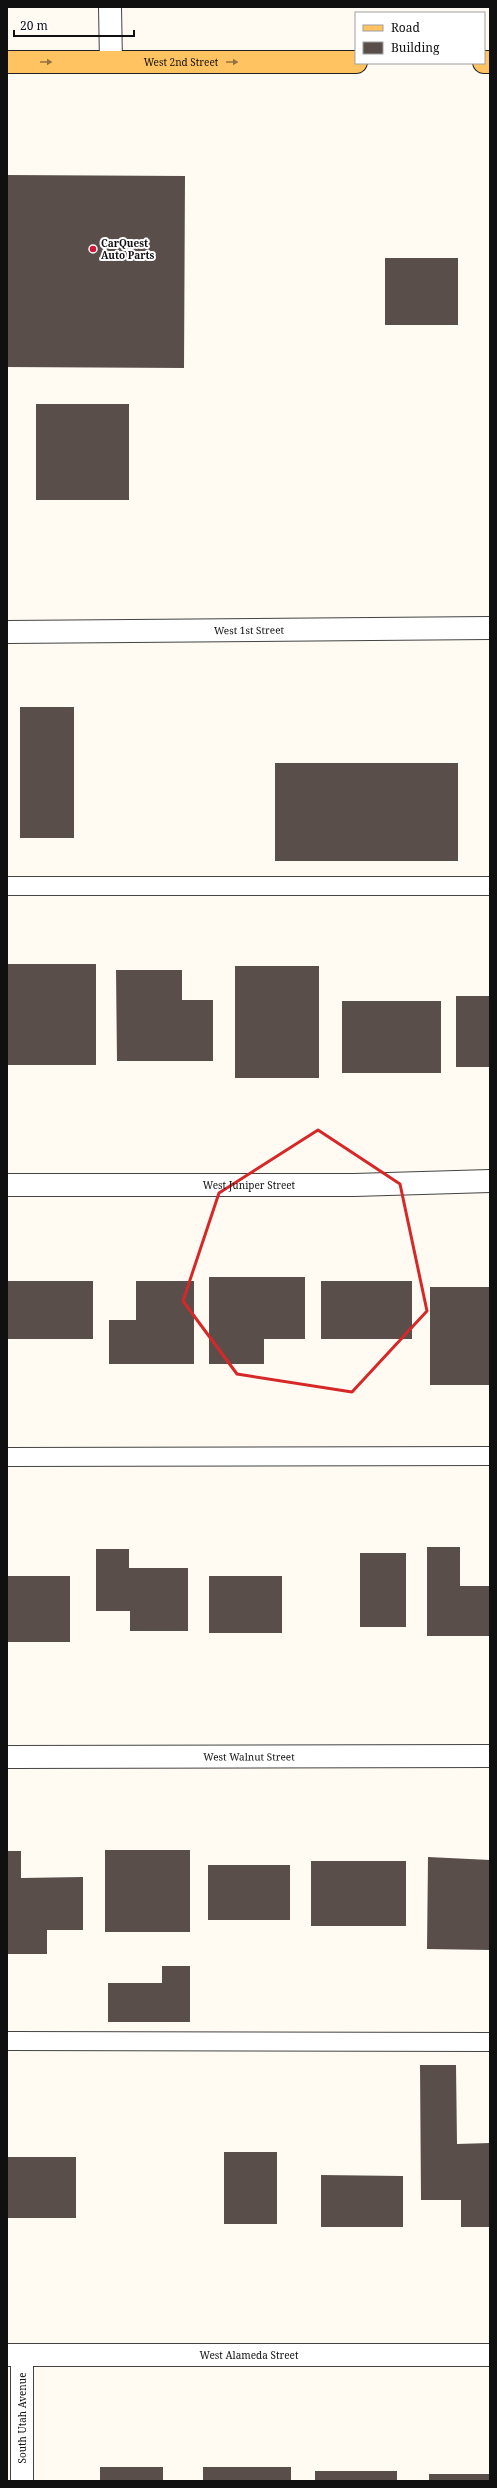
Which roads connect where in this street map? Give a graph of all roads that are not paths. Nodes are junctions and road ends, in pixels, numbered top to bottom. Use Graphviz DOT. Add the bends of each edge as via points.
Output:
graph roads {
  1 [pos="110,7"];
  2 [pos="7,62"];
  3 [pos="111,62"];
  4 [pos="355,62"];
  5 [pos="490,628"];
  6 [pos="7,632"];
  7 [pos="7,886"];
  8 [pos="490,886"];
  9 [pos="490,1181"];
  10 [pos="7,1185"];
  11 [pos="490,1456"];
  12 [pos="7,1457"];
  13 [pos="490,1756"];
  14 [pos="7,1757"];
  15 [pos="7,2041"];
  16 [pos="490,2042"];
  17 [pos="490,2354"];
  18 [pos="14,2355"];
  19 [pos="22,2481"];
  1 -- 3 [label="street"];
  2 -- 3 [label="main road, West 2nd Street, one-way"];
  3 -- 4 [label="main road, West 2nd Street, one-way"];
  5 -- 6 [label="street, West 1st Street"];
  7 -- 8 [label="lane"];
  9 -- 10 [label="street, West Juniper Street" via="354,1185"];
  11 -- 12 [label="lane"];
  13 -- 14 [label="street, West Walnut Street"];
  15 -- 16 [label="lane"];
  17 -- 18 [label="street, West Alameda Street"];
  18 -- 19 [label="street, South Utah Avenue"];
}
